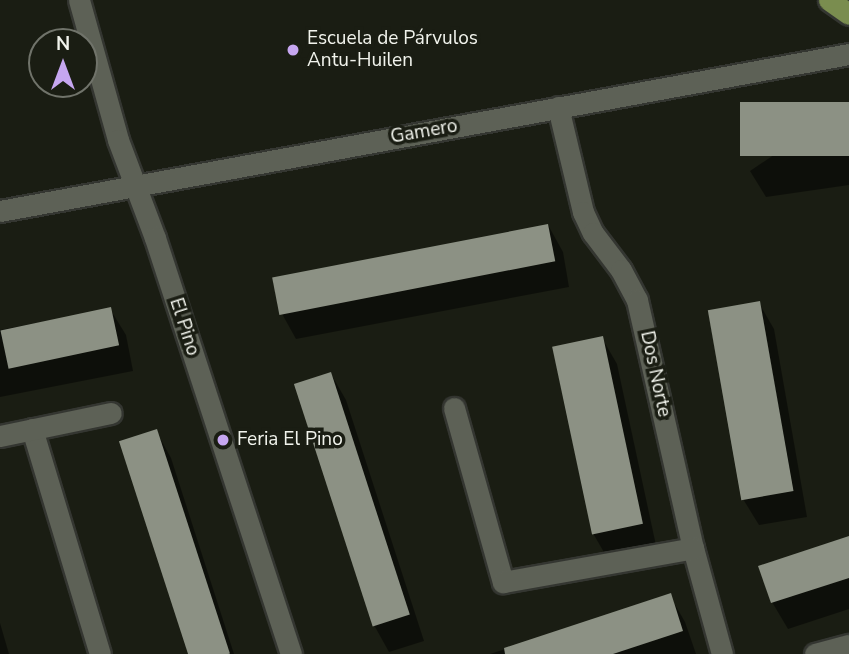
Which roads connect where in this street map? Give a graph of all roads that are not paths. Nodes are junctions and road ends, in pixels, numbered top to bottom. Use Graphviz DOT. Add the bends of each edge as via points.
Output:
graph roads {
  1 [pos="79,0"];
  2 [pos="829,0"];
  3 [pos="849,14"];
  4 [pos="849,54"];
  5 [pos="558,107"];
  6 [pos="134,185"];
  7 [pos="0,211"];
  8 [pos="454,408"];
  9 [pos="111,413"];
  10 [pos="33,429"];
  11 [pos="0,436"];
  12 [pos="693,548"];
  13 [pos="849,645"];
  14 [pos="100,654"];
  15 [pos="291,654"];
  16 [pos="722,654"];
  17 [pos="815,654"];
  1 -- 6 [label="street, El Pino"];
  2 -- 3 [label="main road"];
  4 -- 5 [label="street, Gamero"];
  5 -- 6 [label="street, Gamero"];
  5 -- 12 [label="street, Dos Norte" via="583,212 637,300"];
  6 -- 7 [label="street, Gamero"];
  6 -- 15 [label="street, El Pino"];
  8 -- 12 [label="street" via="503,582"];
  9 -- 10 [label="street"];
  10 -- 11 [label="street"];
  10 -- 14 [label="street"];
  12 -- 16 [label="street, Dos Norte"];
  13 -- 17 [label="street"];
}
